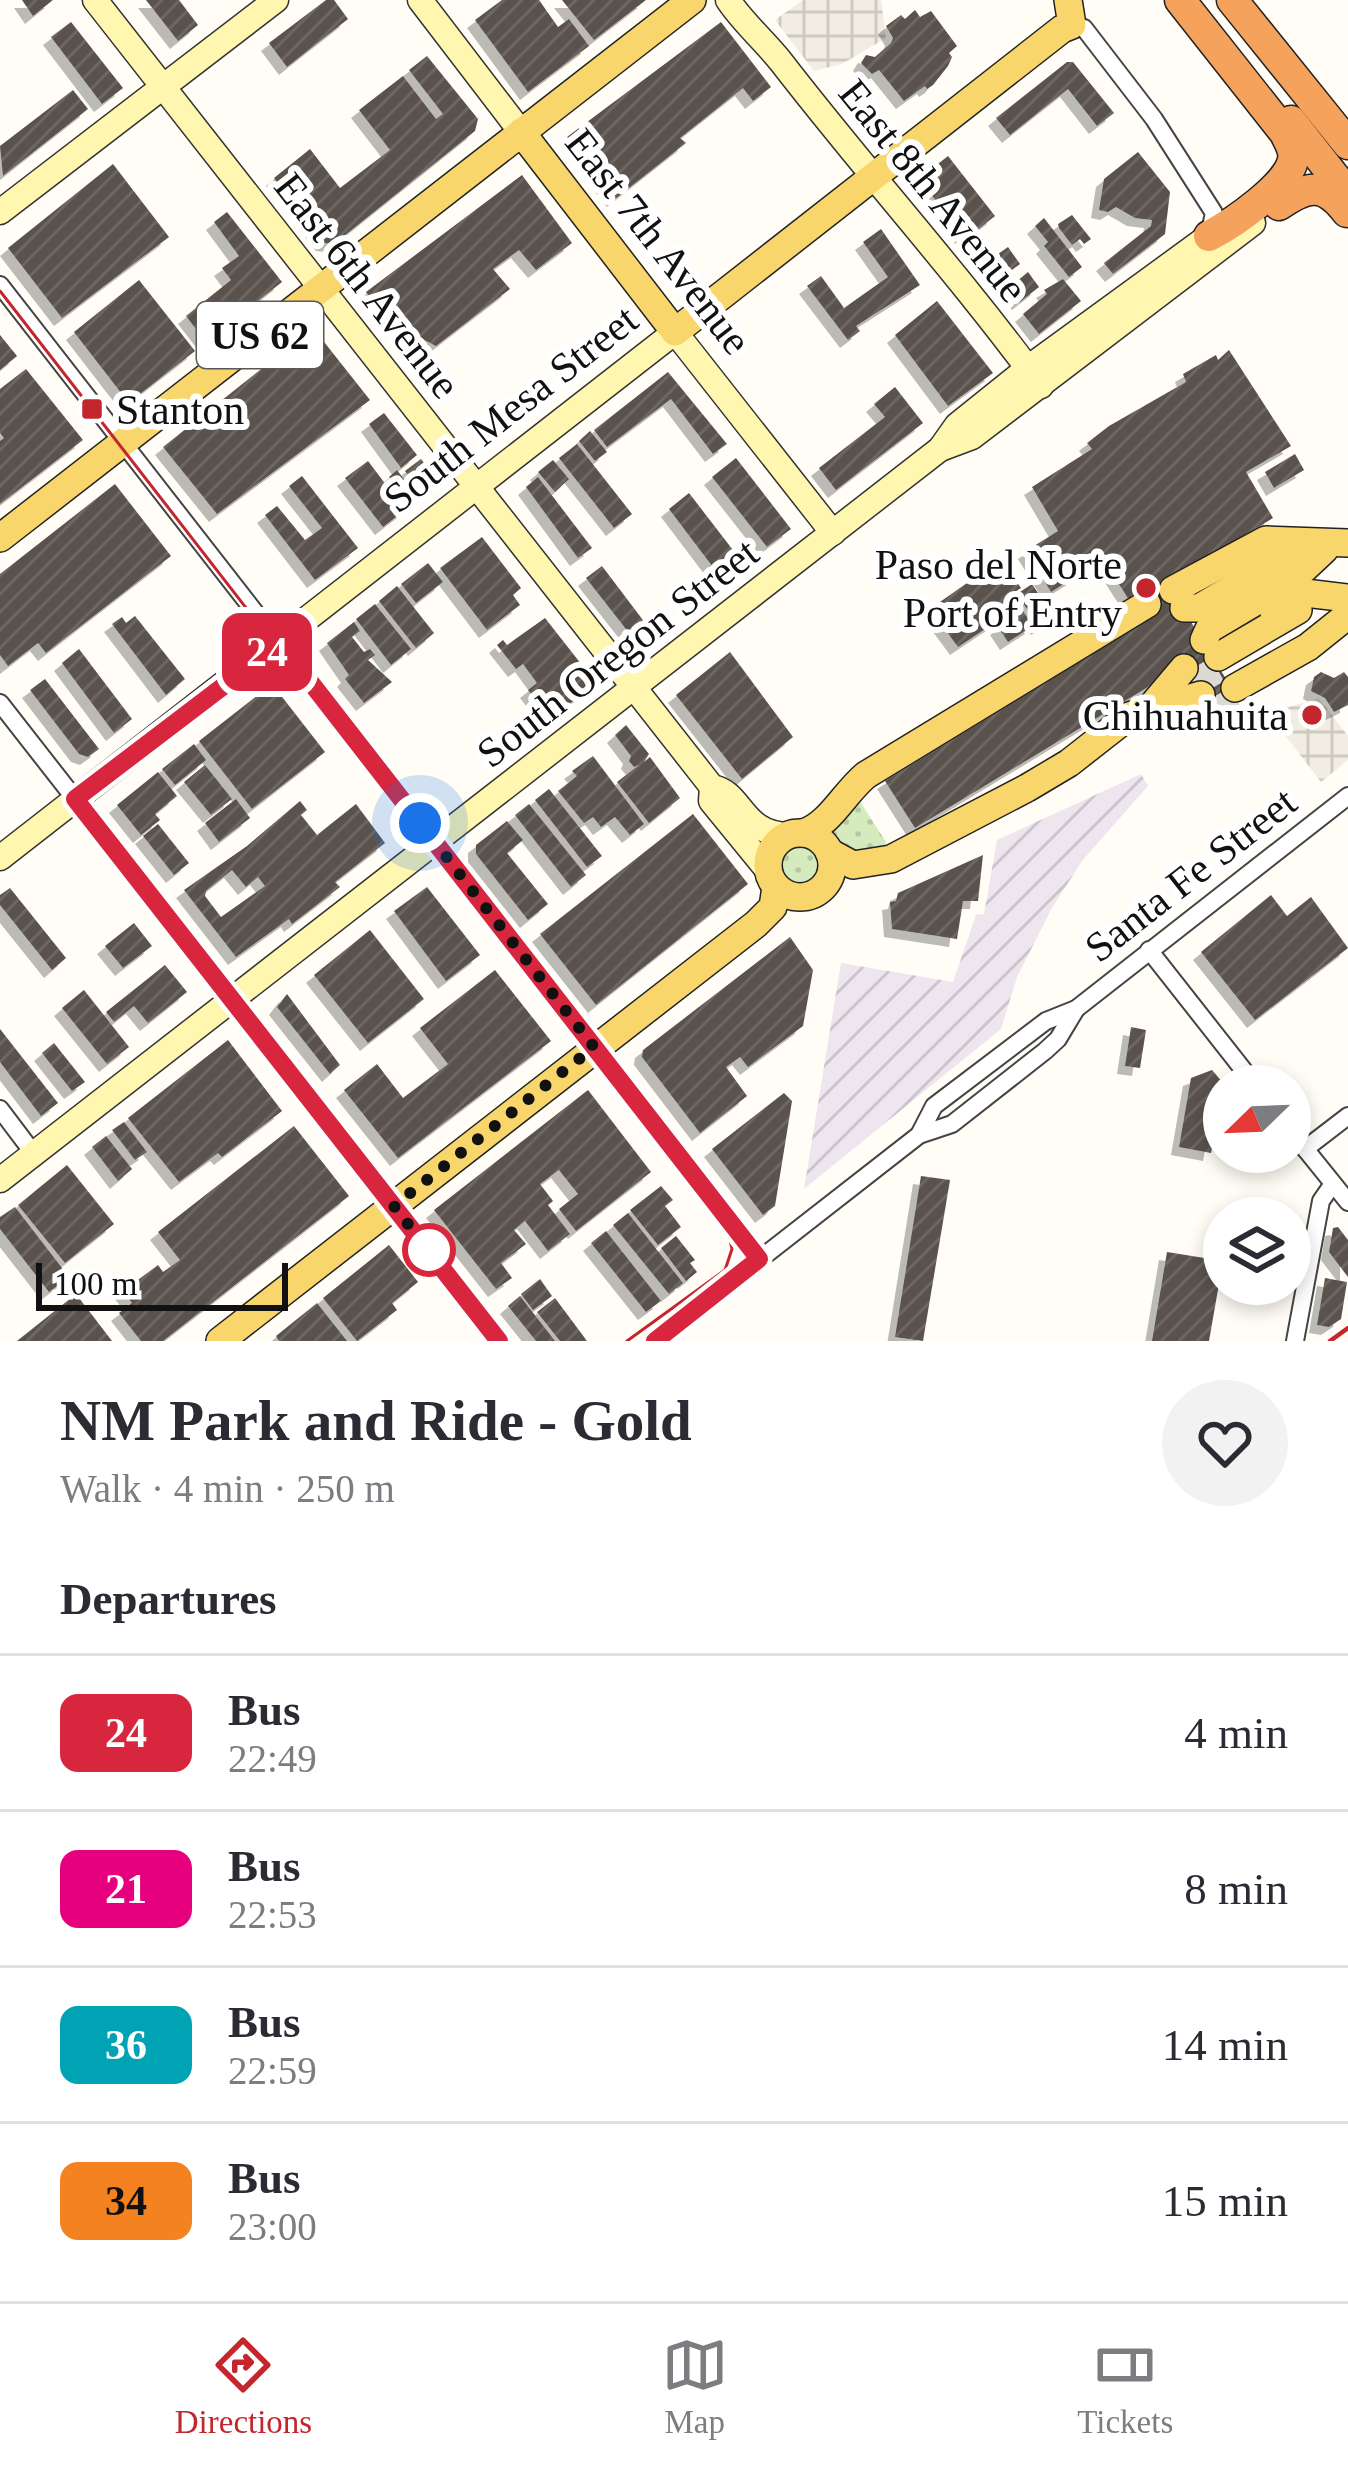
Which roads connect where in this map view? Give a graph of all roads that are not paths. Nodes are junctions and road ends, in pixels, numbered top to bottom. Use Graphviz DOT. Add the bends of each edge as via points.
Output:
graph roads {
  1 [pos="95,0"];
  2 [pos="276,0"];
  3 [pos="420,0"];
  4 [pos="692,0"];
  5 [pos="728,0"];
  6 [pos="757,0"];
  7 [pos="1180,0"];
  8 [pos="1193,0"];
  9 [pos="1232,0"];
  10 [pos="1070,13"];
  11 [pos="766,42"];
  12 [pos="164,88"];
  13 [pos="521,132"];
  14 [pos="1348,144"];
  15 [pos="875,177"];
  16 [pos="1348,194"];
  17 [pos="1279,205"];
  18 [pos="0,212"];
  19 [pos="1348,213"];
  20 [pos="1209,236"];
  21 [pos="0,285"];
  22 [pos="321,288"];
  23 [pos="676,332"];
  24 [pos="1034,377"];
  25 [pos="122,441"];
  26 [pos="477,488"];
  27 [pos="833,533"];
  28 [pos="0,538"];
  29 [pos="1340,543"];
  30 [pos="1179,599"];
  31 [pos="1348,608"];
  32 [pos="1144,610"];
  33 [pos="280,643"];
  34 [pos="633,687"];
  35 [pos="0,703"];
  36 [pos="1151,707"];
  37 [pos="712,788"];
  38 [pos="1348,796"];
  39 [pos="75,799"];
  40 [pos="796,834"];
  41 [pos="436,842"];
  42 [pos="829,852"];
  43 [pos="0,858"];
  44 [pos="773,879"];
  45 [pos="1149,950"];
  46 [pos="232,1000"];
  47 [pos="594,1047"];
  48 [pos="1239,1065"];
  49 [pos="0,1109"];
  50 [pos="1348,1116"];
  51 [pos="1311,1144"];
  52 [pos="34,1154"];
  53 [pos="1311,1157"];
  54 [pos="0,1180"];
  55 [pos="1333,1185"];
  56 [pos="1348,1202"];
  57 [pos="394,1206"];
  58 [pos="759,1259"];
  59 [pos="220,1341"];
  60 [pos="500,1341"];
  61 [pos="655,1341"];
  62 [pos="1294,1341"];
  1 -- 12 [label="street, East 6th Avenue"];
  2 -- 12 [label="street"];
  3 -- 13 [label="street, East 7th Avenue"];
  4 -- 13 [label="main road, US 62"];
  5 -- 11 [label="street, East 8th Avenue"];
  6 -- 11 [label="street, East 8th Avenue"];
  7 -- 20 [label="highway" via="1293,150 1282,181"];
  8 -- 16 [label="highway"];
  9 -- 14 [label="highway"];
  10 -- 15 [label="main road, South Mesa Street" via="1062,29"];
  10 -- 20 [label="street" via="1194,176 1214,213"];
  11 -- 15 [label="street, East 8th Avenue"];
  12 -- 18 [label="street"];
  12 -- 22 [label="street, East 6th Avenue"];
  13 -- 22 [label="main road, US 62"];
  13 -- 23 [label="main road, East 7th Avenue"];
  15 -- 23 [label="main road, South Mesa Street"];
  15 -- 24 [label="street, East 8th Avenue"];
  17 -- 19 [label="highway" via="1311,186 1324,188"];
  17 -- 24 [label="street, South Oregon Street"];
  20 -- 24 [label="street, South Oregon Street"];
  21 -- 25 [label="street"];
  22 -- 25 [label="main road, US 62"];
  22 -- 26 [label="street, East 6th Avenue"];
  23 -- 26 [label="street, South Mesa Street"];
  23 -- 27 [label="street, East 7th Avenue"];
  24 -- 27 [label="street, South Oregon Street" via="957,425 940,449"];
  25 -- 28 [label="main road, US 62"];
  25 -- 33 [label="street"];
  26 -- 33 [label="street, South Mesa Street"];
  26 -- 34 [label="street, East 6th Avenue"];
  27 -- 34 [label="street, South Oregon Street"];
  29 -- 30 [label="main road" via="1267,540"];
  29 -- 31 [label="main road" via="1209,629 1223,668 1324,611"];
  32 -- 40 [label="main road" via="866,775 825,821"];
  33 -- 39 [label="street, South Mesa Street"];
  33 -- 41 [label="street"];
  34 -- 37 [label="street, East 6th Avenue"];
  34 -- 41 [label="street, South Oregon Street"];
  35 -- 39 [label="street"];
  36 -- 36 [label="main road" via="1198,690"];
  36 -- 42 [label="main road" via="1028,788 913,850 865,865"];
  37 -- 40 [label="street, East 6th Avenue" via="724,790 757,827"];
  37 -- 44 [label="street, East 6th Avenue" via="711,802"];
  38 -- 45 [label="street, Santa Fe Street"];
  39 -- 43 [label="street, South Mesa Street"];
  39 -- 46 [label="street"];
  40 -- 42 [label="main road" via="820,840"];
  40 -- 44 [label="main road" via="771,852"];
  41 -- 46 [label="street, South Oregon Street"];
  41 -- 47 [label="street"];
  42 -- 44 [label="main road" via="829,877 817,892 797,897"];
  44 -- 47 [label="main road" via="777,898 766,916"];
  45 -- 48 [label="street"];
  45 -- 58 [label="street, Santa Fe Street" via="1076,1009 1045,1051 952,1124 919,1135"];
  46 -- 52 [label="street, South Oregon Street"];
  46 -- 57 [label="street"];
  47 -- 57 [label="main road"];
  47 -- 58 [label="street"];
  49 -- 52 [label="street"];
  50 -- 51 [label="street"];
  52 -- 54 [label="street, South Oregon Street"];
  53 -- 55 [label="street"];
  55 -- 56 [label="street"];
  55 -- 62 [label="street" via="1321,1201"];
  57 -- 59 [label="main road"];
  57 -- 60 [label="street"];
  58 -- 61 [label="street, Santa Fe Street"];
}
